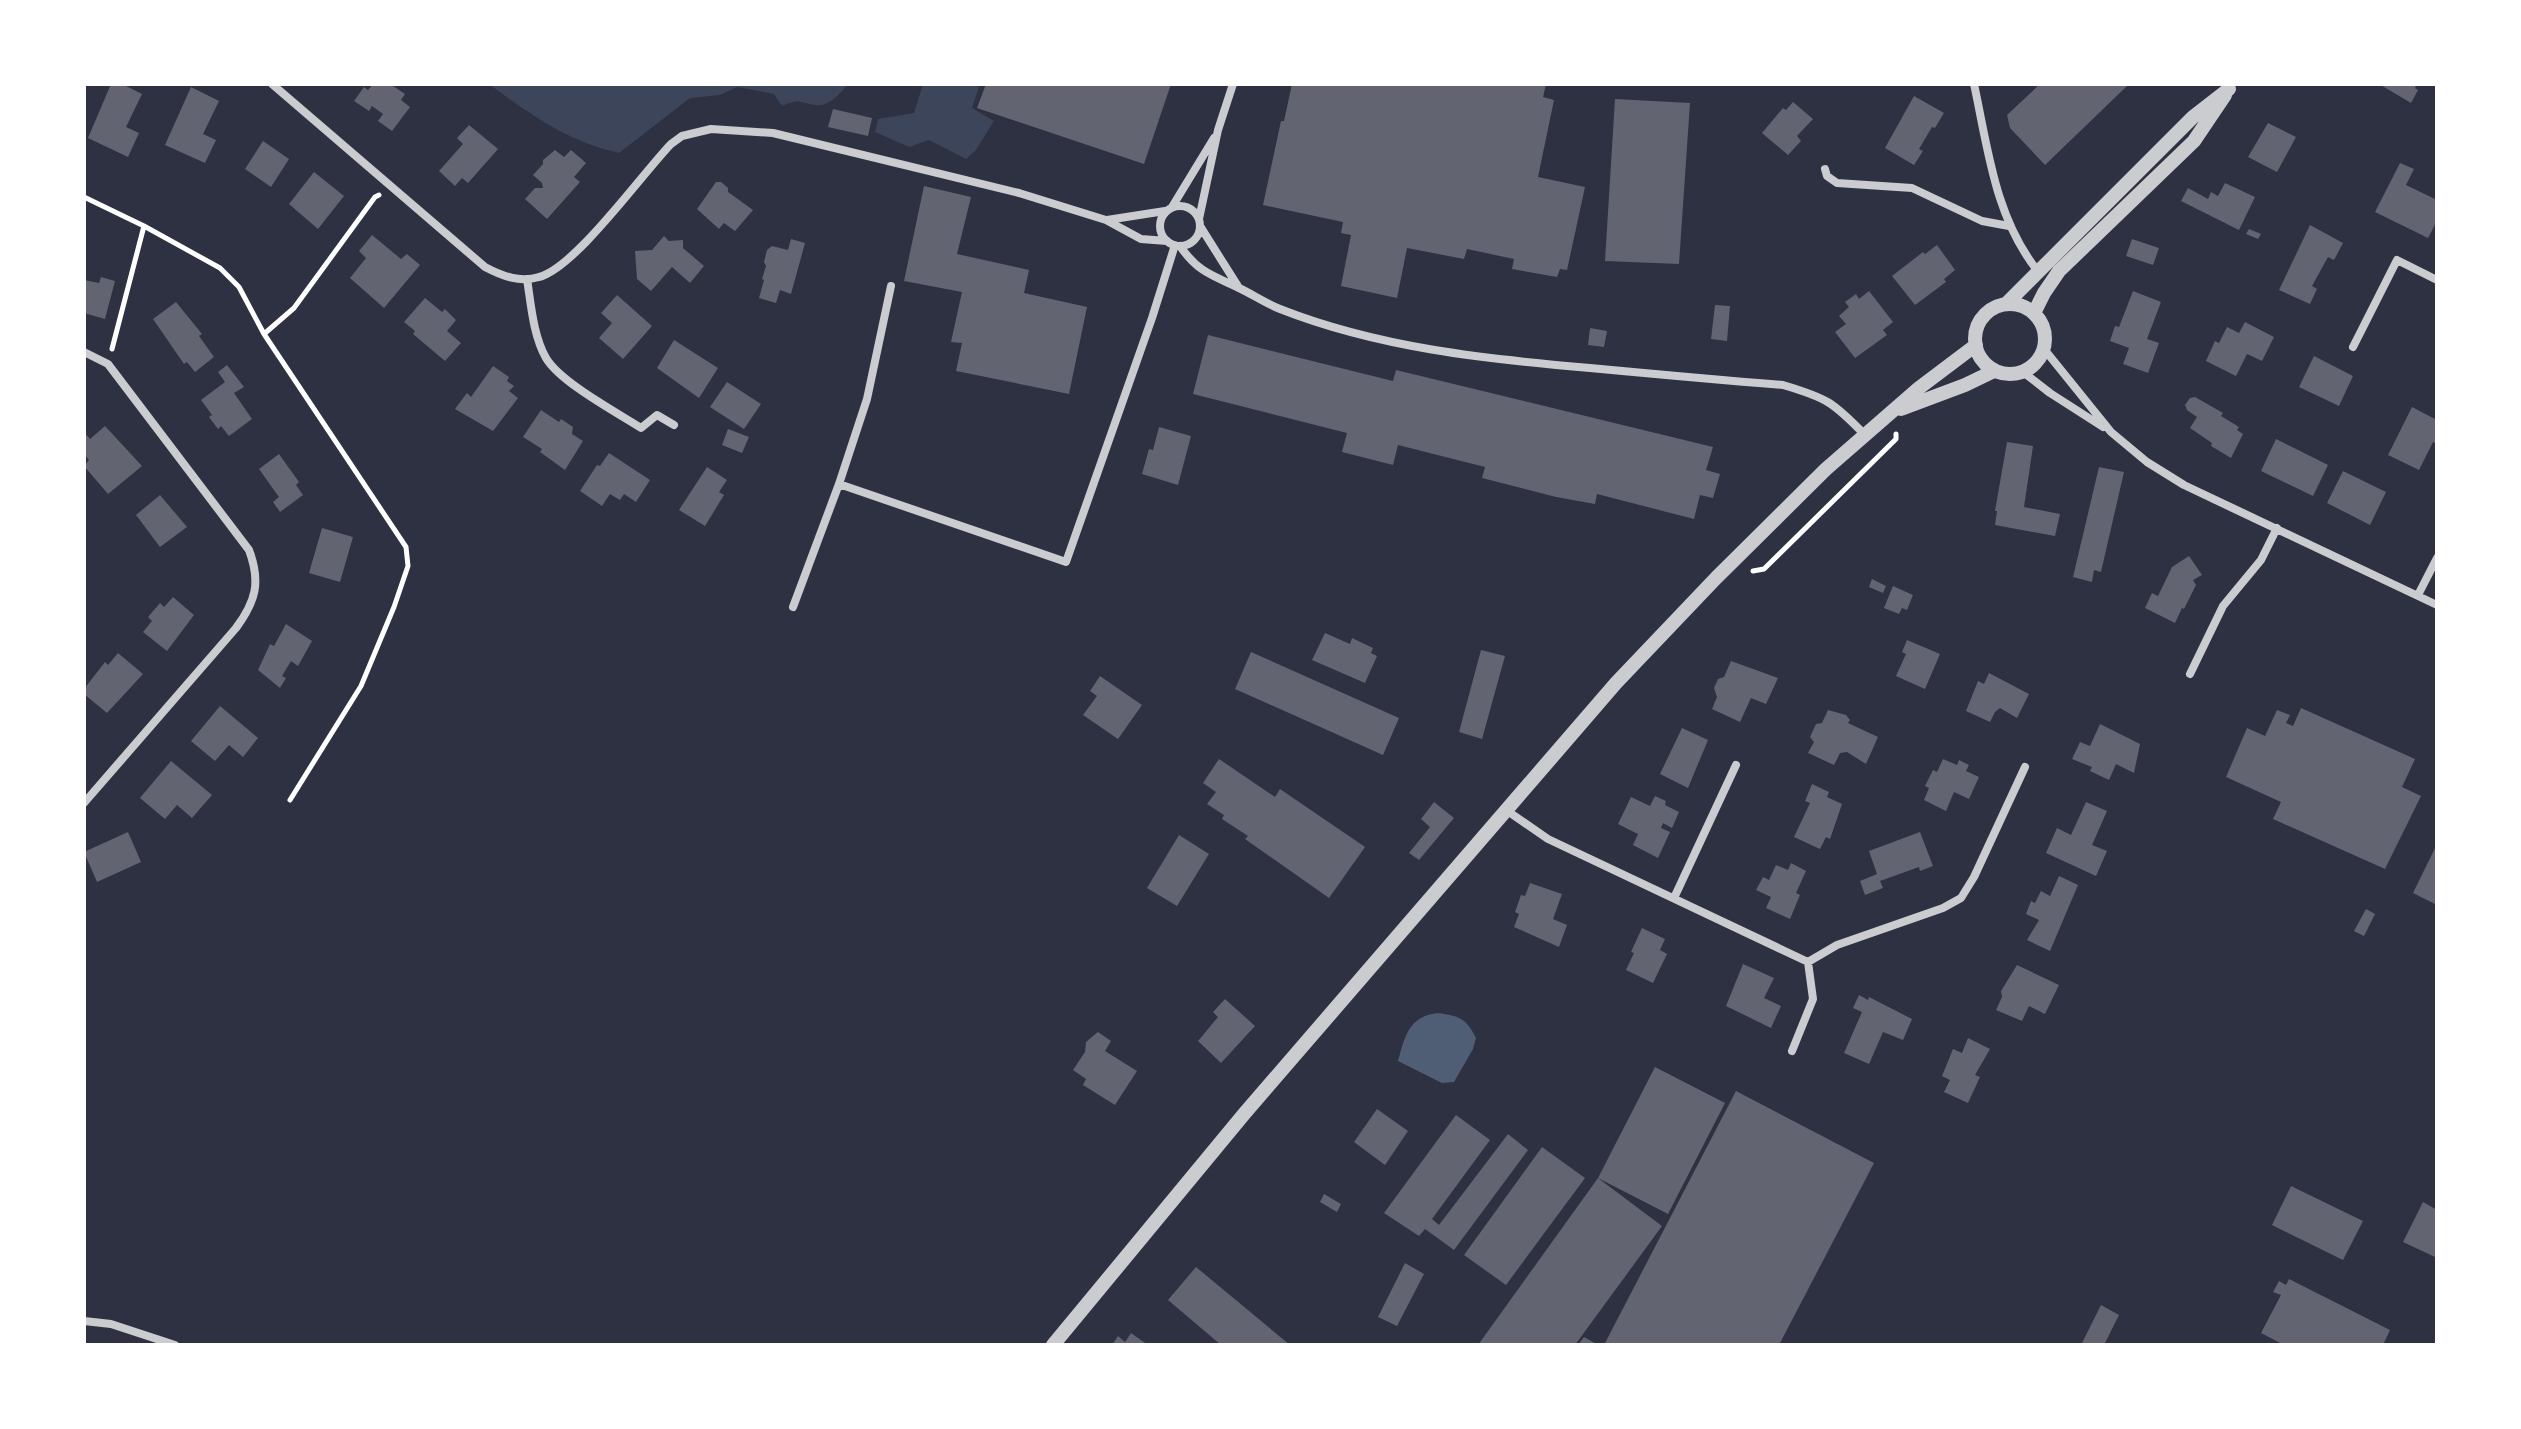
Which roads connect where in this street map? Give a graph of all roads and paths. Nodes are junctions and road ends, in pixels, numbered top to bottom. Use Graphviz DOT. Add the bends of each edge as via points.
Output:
graph roads {
  1 [pos="272,84"];
  2 [pos="1233,84"];
  3 [pos="1974,84"];
  4 [pos="2231,87"];
  5 [pos="1218,130"];
  6 [pos="1825,169"];
  7 [pos="393,190"];
  8 [pos="84,197"];
  9 [pos="1169,209"];
  10 [pos="1106,220"];
  11 [pos="1199,223"];
  12 [pos="144,226"];
  13 [pos="2009,226"];
  14 [pos="1174,244"];
  15 [pos="2037,270"];
  16 [pos="527,279"];
  17 [pos="2437,280"];
  18 [pos="891,286"];
  19 [pos="1240,288"];
  20 [pos="2006,304"];
  21 [pos="2034,313"];
  22 [pos="264,334"];
  23 [pos="1976,345"];
  24 [pos="2353,347"];
  25 [pos="2044,349"];
  26 [pos="84,352"];
  27 [pos="108,364"];
  28 [pos="1994,371"];
  29 [pos="2023,372"];
  30 [pos="1893,412"];
  31 [pos="674,425"];
  32 [pos="2111,432"];
  33 [pos="1865,435"];
  34 [pos="839,484"];
  35 [pos="2277,528"];
  36 [pos="2437,558"];
  37 [pos="1716,578"];
  38 [pos="2418,595"];
  39 [pos="2437,605"];
  40 [pos="793,607"];
  41 [pos="2190,674"];
  42 [pos="1736,765"];
  43 [pos="2025,767"];
  44 [pos="290,800"];
  45 [pos="84,803"];
  46 [pos="1505,810"];
  47 [pos="1674,898"];
  48 [pos="1808,962"];
  49 [pos="1792,1051"];
  50 [pos="84,1321"];
  51 [pos="175,1345"];
  52 [pos="1053,1345"];
  1 -- 7 [label="street"];
  2 -- 5 [label="street"];
  3 -- 13 [label="street"];
  4 -- 15 [label="street" via="2193,117"];
  4 -- 21 [label="street" via="2194,141 2059,271"];
  5 -- 9 [label="street"];
  5 -- 11 [label="street"];
  6 -- 13 [label="street" via="1837,183 1912,188 1982,221"];
  7 -- 16 [label="street" via="485,267"];
  7 -- 22 [label="path" via="375,197 294,308"];
  8 -- 12 [label="path"];
  9 -- 10 [label="street"];
  9 -- 11 [label="street" via="1189,208"];
  9 -- 14 [label="street" via="1160,228"];
  10 -- 14 [label="street" via="1141,239"];
  10 -- 16 [label="street" via="958,176 795,138 711,129 671,144 574,253 545,275"];
  11 -- 14 [label="street" via="1193,240"];
  11 -- 19 [label="street"];
  12 -- 22 [label="path" via="220,268 239,287"];
  12 -- 27 [label="path"];
  13 -- 15 [label="street"];
  14 -- 19 [label="street" via="1199,269"];
  14 -- 34 [label="street" via="1066,562"];
  15 -- 20 [label="street"];
  16 -- 31 [label="street" via="537,333 552,365 641,428 657,415"];
  17 -- 24 [label="street" via="2397,260"];
  18 -- 34 [label="street" via="867,399"];
  19 -- 33 [label="street" via="1315,321 1434,350 1783,385 1836,405"];
  20 -- 21 [label="street"];
  20 -- 23 [label="street" via="1981,320"];
  21 -- 25 [label="street" via="2044,329"];
  22 -- 44 [label="path" via="406,547 408,566 361,686"];
  23 -- 28 [label="street"];
  23 -- 30 [label="street"];
  25 -- 29 [label="street"];
  25 -- 32 [label="street"];
  26 -- 27 [label="street"];
  27 -- 45 [label="street" via="249,550 256,580 251,604 236,628"];
  28 -- 29 [label="street"];
  28 -- 30 [label="street"];
  29 -- 32 [label="street"];
  30 -- 33 [label="street"];
  30 -- 37 [label="path" via="1896,439 1764,569"];
  32 -- 35 [label="street" via="2184,485"];
  33 -- 37 [label="street"];
  34 -- 40 [label="street"];
  35 -- 38 [label="street"];
  35 -- 41 [label="street" via="2261,560 2223,606"];
  36 -- 38 [label="street"];
  37 -- 46 [label="street"];
  38 -- 39 [label="street"];
  42 -- 47 [label="street"];
  43 -- 48 [label="street" via="1961,898 1837,945"];
  46 -- 47 [label="street" via="1548,839"];
  46 -- 52 [label="street"];
  47 -- 48 [label="street"];
  48 -- 49 [label="street" via="1813,999"];
  50 -- 51 [label="street"];
}
